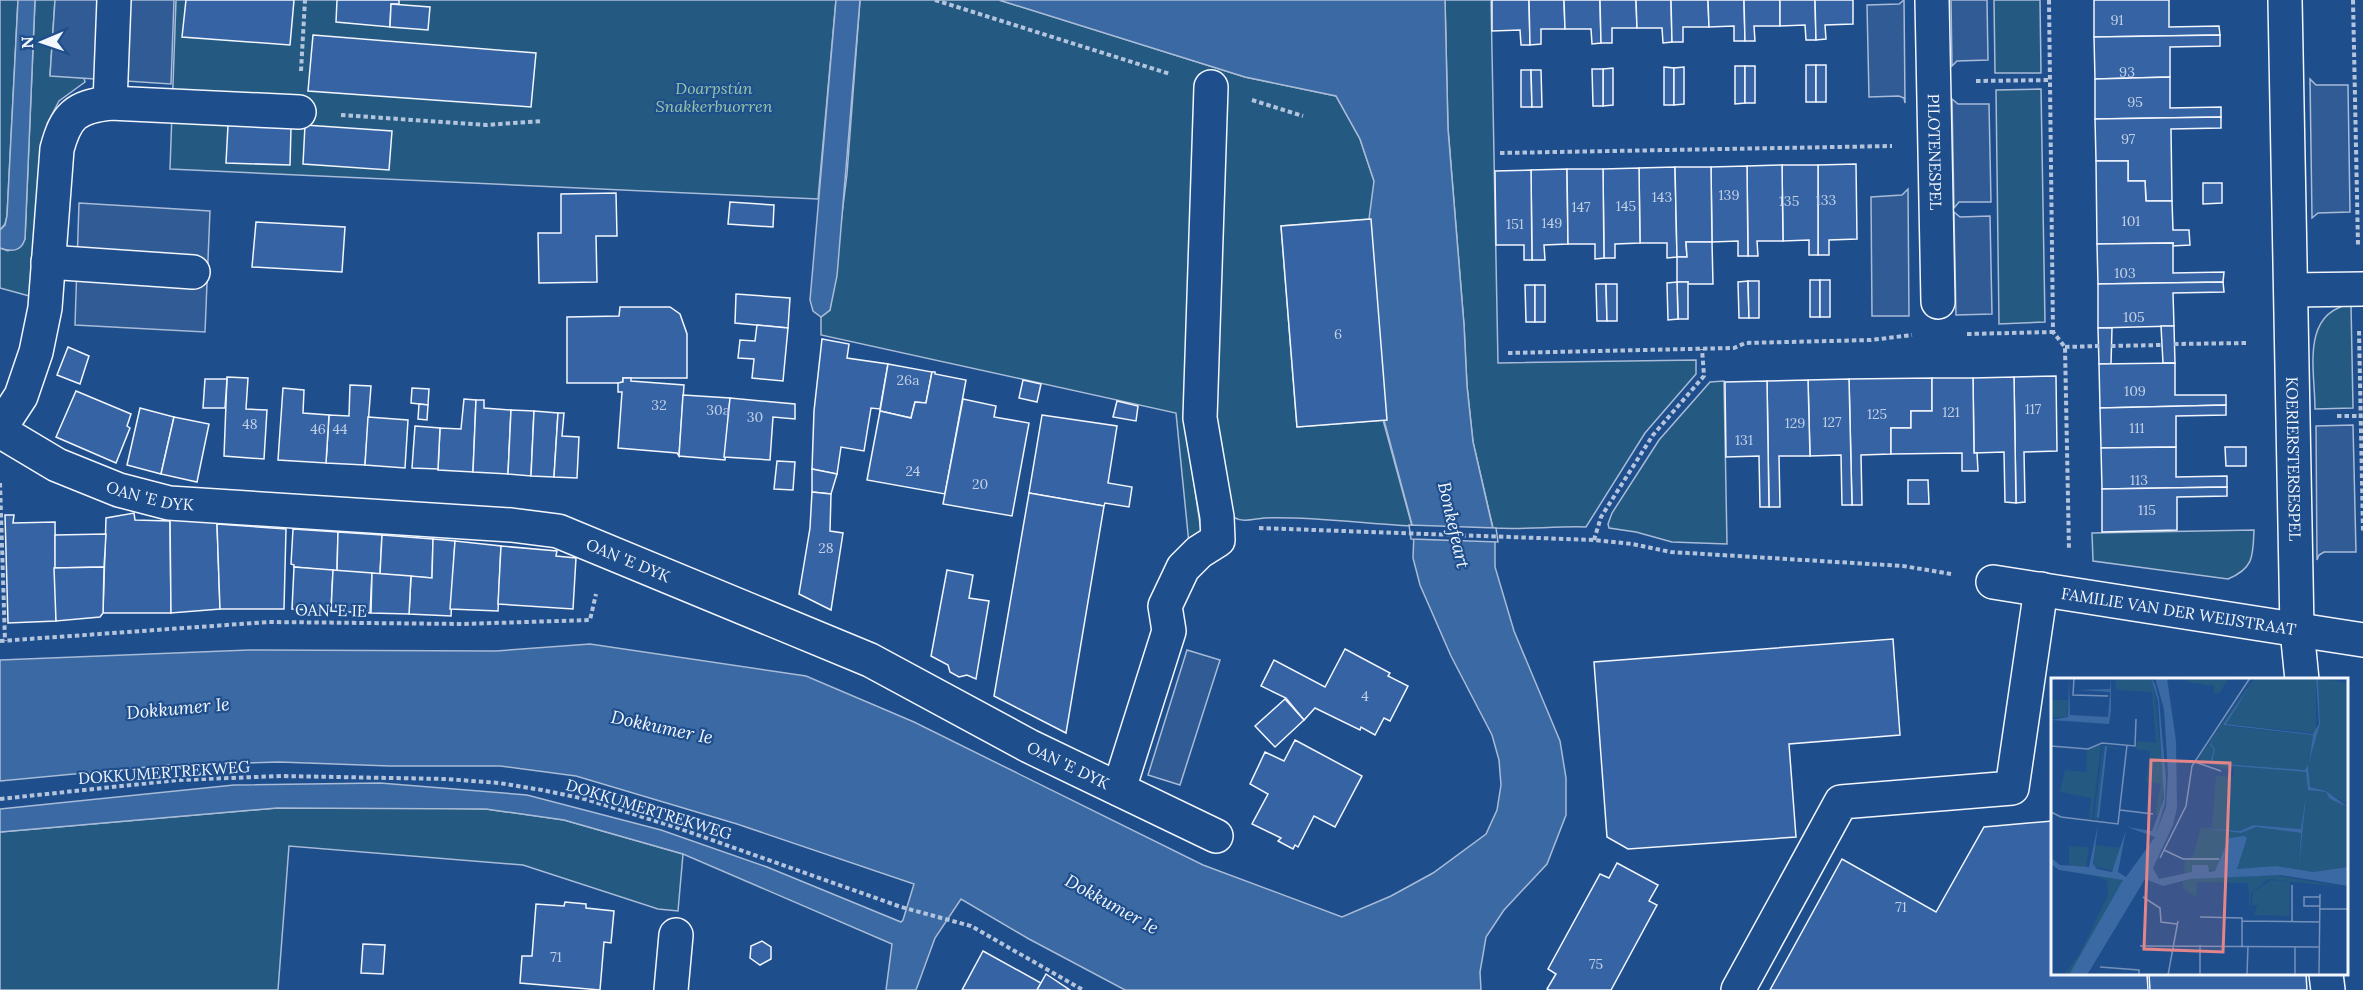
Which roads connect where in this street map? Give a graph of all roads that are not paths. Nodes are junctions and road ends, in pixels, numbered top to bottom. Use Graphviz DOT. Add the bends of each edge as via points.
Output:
graph roads {
  1 [pos="114,0"];
  2 [pos="1932,0"];
  3 [pos="2285,0"];
  4 [pos="1212,87"];
  5 [pos="110,103"];
  6 [pos="299,112"];
  7 [pos="48,262"];
  8 [pos="193,272"];
  9 [pos="2363,289"];
  10 [pos="2290,290"];
  11 [pos="1938,302"];
  12 [pos="0,430"];
  13 [pos="1993,582"];
  14 [pos="2056,591"];
  15 [pos="2297,630"];
  16 [pos="2363,640"];
  17 [pos="2302,678"];
  18 [pos="1119,789"];
  19 [pos="1216,836"];
  20 [pos="676,935"];
  21 [pos="2326,975"];
  22 [pos="671,990"];
  23 [pos="1738,990"];
  24 [pos="2328,990"];
  1 -- 5 [label="street"];
  2 -- 11 [label="street, PILOTENESPEL"];
  3 -- 10 [label="street, KOERIERSTERSESPEL"];
  4 -- 18 [label="street" via="1200,418 1218,540 1183,568 1165,606 1169,631"];
  5 -- 6 [label="street, OAN 'E DYK"];
  5 -- 7 [label="street, OAN 'E DYK" via="75,112 63,127 57,149"];
  7 -- 8 [label="street"];
  7 -- 12 [label="street, OAN 'E DYK" via="45,308 36,352 21,396"];
  9 -- 10 [label="street"];
  10 -- 15 [label="street, KOERIERSTERSESPEL"];
  12 -- 18 [label="street, OAN 'E DYK" via="57,465 119,490 169,503 558,531 870,660 1029,746"];
  13 -- 14 [label="street, FAMILIE VAN DER WEIJSTRAAT"];
  14 -- 15 [label="street, FAMILIE VAN DER WEIJSTRAAT"];
  14 -- 23 [label="street" via="2012,788 1841,802"];
  15 -- 16 [label="street, FAMILIE VAN DER WEIJSTRAAT"];
  15 -- 17 [label="street, KOERIERSTERSESPEL"];
  18 -- 19 [label="street, OAN 'E DYK"];
  20 -- 22 [label="street"];
  21 -- 24 [label="street"];
}
